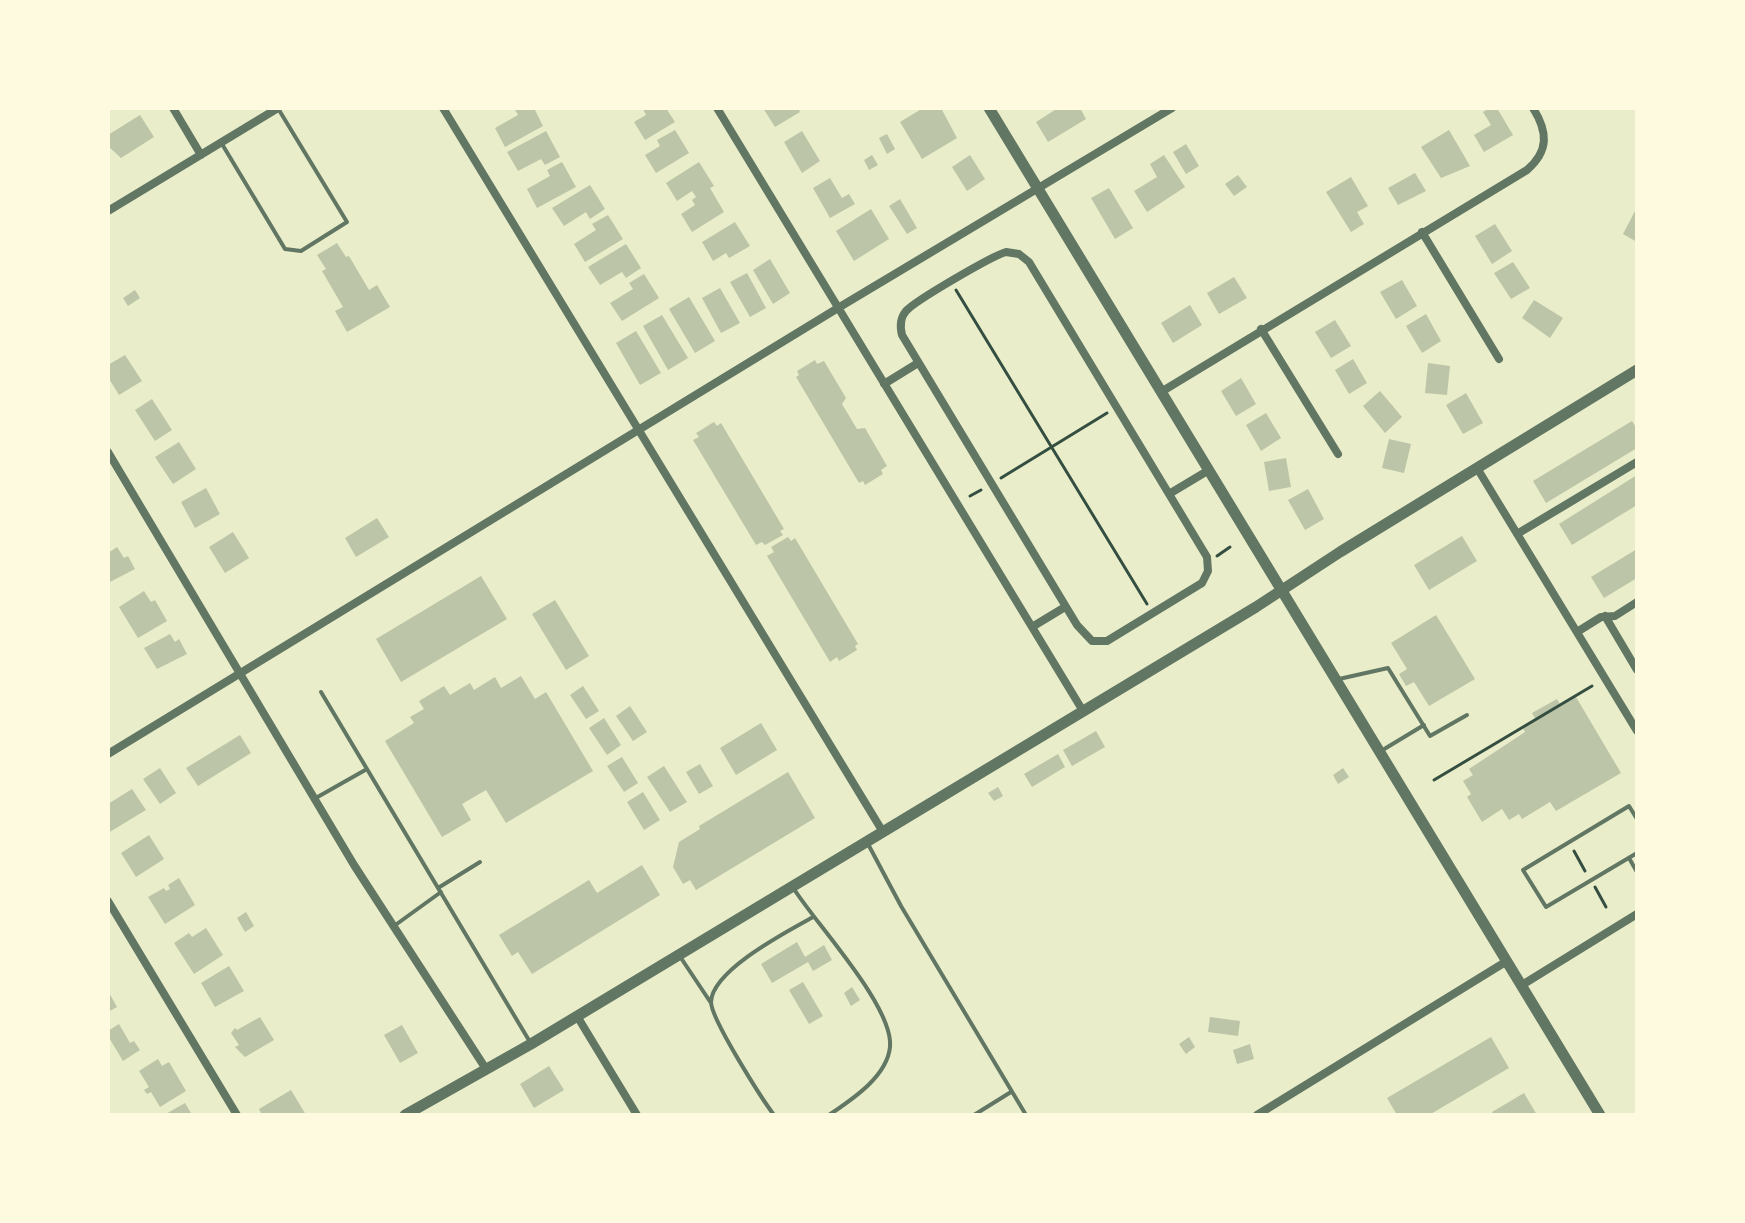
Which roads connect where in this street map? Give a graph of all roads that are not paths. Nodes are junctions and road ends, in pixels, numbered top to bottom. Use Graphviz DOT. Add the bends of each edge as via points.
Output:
graph roads {
  1 [pos="173,108"];
  2 [pos="278,108"];
  3 [pos="443,108"];
  4 [pos="717,108"];
  5 [pos="989,108"];
  6 [pos="1172,108"];
  7 [pos="1533,108"];
  8 [pos="221,143"];
  9 [pos="201,155"];
  10 [pos="1038,189"];
  11 [pos="108,211"];
  12 [pos="1422,232"];
  13 [pos="838,308"];
  14 [pos="1261,329"];
  15 [pos="1499,359"];
  16 [pos="918,363"];
  17 [pos="1636,373"];
  18 [pos="884,384"];
  19 [pos="1161,392"];
  20 [pos="640,430"];
  21 [pos="108,452"];
  22 [pos="1338,454"];
  23 [pos="1637,462"];
  24 [pos="1477,468"];
  25 [pos="1209,470"];
  26 [pos="1169,494"];
  27 [pos="1517,534"];
  28 [pos="1282,590"];
  29 [pos="1637,602"];
  30 [pos="1065,607"];
  31 [pos="1605,616"];
  32 [pos="1032,627"];
  33 [pos="1577,632"];
  34 [pos="1637,670"];
  35 [pos="240,674"];
  36 [pos="1337,680"];
  37 [pos="321,692"];
  38 [pos="1083,711"];
  39 [pos="1467,715"];
  40 [pos="1424,725"];
  41 [pos="1637,731"];
  42 [pos="1381,751"];
  43 [pos="108,754"];
  44 [pos="367,769"];
  45 [pos="314,799"];
  46 [pos="1637,819"];
  47 [pos="883,832"];
  48 [pos="866,842"];
  49 [pos="1637,853"];
  50 [pos="1629,858"];
  51 [pos="480,862"];
  52 [pos="1637,872"];
  53 [pos="793,886"];
  54 [pos="439,890"];
  55 [pos="108,901"];
  56 [pos="1637,914"];
  57 [pos="813,917"];
  58 [pos="394,926"];
  59 [pos="679,955"];
  60 [pos="1507,961"];
  61 [pos="1522,985"];
  62 [pos="711,1003"];
  63 [pos="577,1016"];
  64 [pos="531,1044"];
  65 [pos="486,1069"];
  66 [pos="1011,1092"];
  67 [pos="237,1115"];
  68 [pos="405,1115"];
  69 [pos="637,1115"];
  70 [pos="774,1115"];
  71 [pos="829,1115"];
  72 [pos="975,1115"];
  73 [pos="1026,1115"];
  74 [pos="1257,1115"];
  75 [pos="1600,1115"];
  1 -- 9 [label="street"];
  2 -- 8 [label="street"];
  2 -- 8 [label="lane" via="347,222 301,251 285,249"];
  3 -- 20 [label="street"];
  4 -- 13 [label="street"];
  5 -- 10 [label="street"];
  6 -- 10 [label="street"];
  7 -- 12 [label="street" via="1544,130 1537,160"];
  8 -- 9 [label="street"];
  9 -- 11 [label="street"];
  10 -- 13 [label="street"];
  10 -- 19 [label="street"];
  12 -- 14 [label="street"];
  12 -- 15 [label="street"];
  13 -- 18 [label="street"];
  13 -- 20 [label="street"];
  14 -- 19 [label="street"];
  14 -- 22 [label="street"];
  16 -- 18 [label="street"];
  16 -- 26 [label="street" via="902,335 905,312 997,255 1019,254 1029,262"];
  16 -- 30 [label="street"];
  17 -- 24 [label="street"];
  18 -- 32 [label="street"];
  19 -- 25 [label="street"];
  20 -- 35 [label="street"];
  20 -- 47 [label="street"];
  21 -- 35 [label="street"];
  23 -- 27 [label="street"];
  24 -- 27 [label="street"];
  24 -- 28 [label="street"];
  25 -- 26 [label="street"];
  25 -- 28 [label="street"];
  26 -- 30 [label="street" via="1207,557 1202,583 1100,642 1082,633"];
  27 -- 33 [label="street"];
  28 -- 36 [label="street"];
  28 -- 38 [label="street"];
  29 -- 31 [label="street" via="1615,616"];
  30 -- 32 [label="street"];
  31 -- 33 [label="street"];
  31 -- 34 [label="street"];
  32 -- 38 [label="street"];
  33 -- 41 [label="street"];
  35 -- 43 [label="street"];
  35 -- 45 [label="street"];
  36 -- 40 [label="lane" via="1388,668"];
  36 -- 42 [label="street"];
  37 -- 44 [label="lane"];
  38 -- 47 [label="street"];
  39 -- 40 [label="lane" via="1430,736"];
  40 -- 42 [label="lane"];
  42 -- 60 [label="street"];
  44 -- 45 [label="lane"];
  44 -- 54 [label="lane"];
  45 -- 58 [label="street"];
  46 -- 50 [label="lane" via="1629,806 1523,870 1546,907"];
  47 -- 48 [label="street"];
  48 -- 53 [label="street"];
  48 -- 66 [label="lane"];
  49 -- 50 [label="lane"];
  50 -- 52 [label="lane"];
  51 -- 54 [label="lane"];
  53 -- 57 [label="lane"];
  53 -- 59 [label="street"];
  54 -- 58 [label="lane"];
  54 -- 64 [label="lane"];
  55 -- 67 [label="street"];
  56 -- 61 [label="street"];
  57 -- 62 [label="lane" via="746,958 724,979"];
  57 -- 71 [label="lane" via="836,941 882,1015 890,1038 888,1056 875,1076"];
  58 -- 65 [label="street"];
  59 -- 62 [label="lane"];
  59 -- 63 [label="street"];
  60 -- 61 [label="street"];
  60 -- 74 [label="street"];
  61 -- 75 [label="street"];
  62 -- 70 [label="lane"];
  63 -- 64 [label="street"];
  63 -- 69 [label="street"];
  64 -- 65 [label="street"];
  65 -- 68 [label="street"];
  66 -- 72 [label="lane"];
  66 -- 73 [label="lane"];
}
